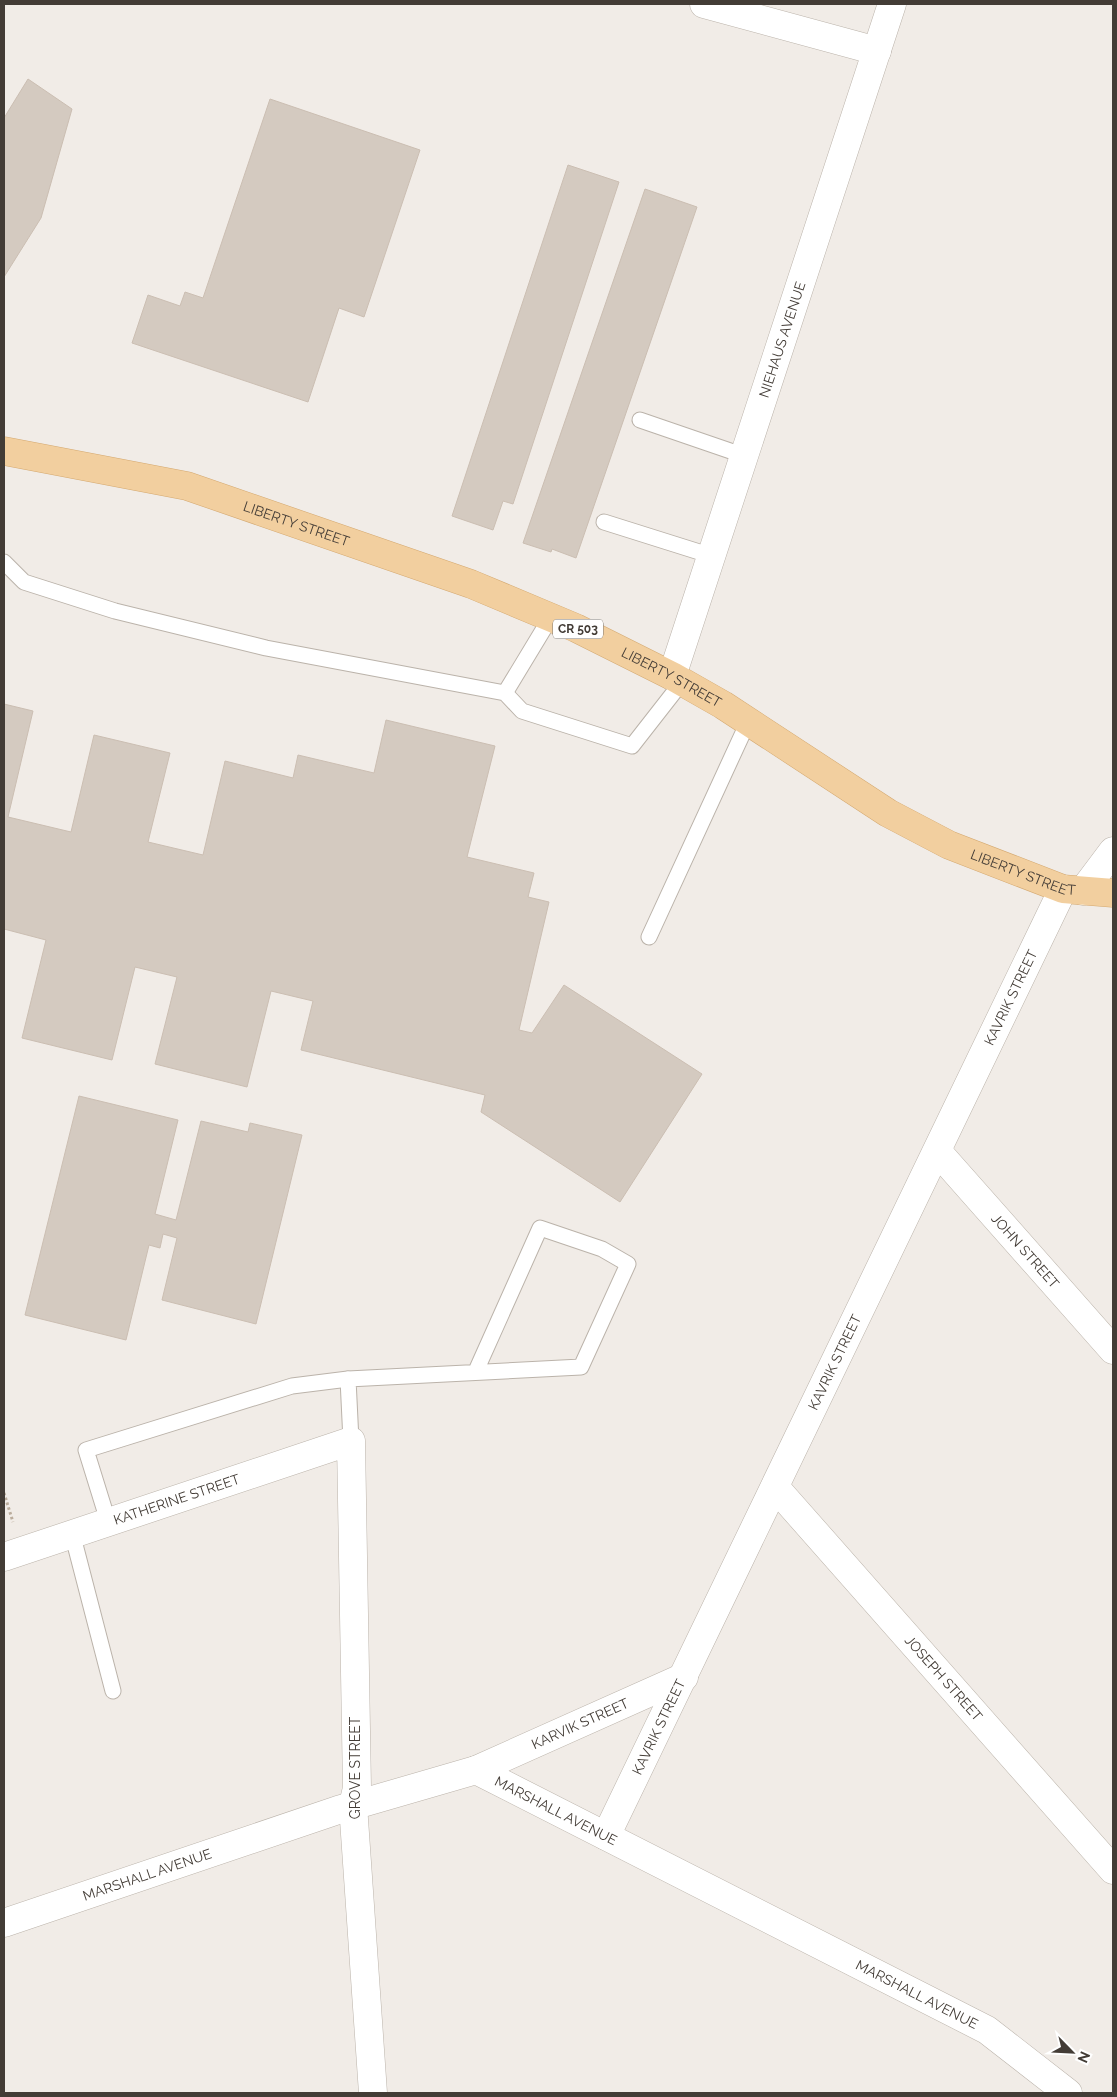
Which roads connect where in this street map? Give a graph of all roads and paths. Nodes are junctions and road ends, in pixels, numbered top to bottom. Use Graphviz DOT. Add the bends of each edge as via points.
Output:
graph roads {
  1 [pos="704,4"];
  2 [pos="892,4"];
  3 [pos="877,51"];
  4 [pos="640,420"];
  5 [pos="4,451"];
  6 [pos="745,456"];
  7 [pos="604,522"];
  8 [pos="712,556"];
  9 [pos="4,562"];
  10 [pos="551,617"];
  11 [pos="677,679"];
  12 [pos="505,693"];
  13 [pos="748,722"];
  14 [pos="1113,851"];
  15 [pos="1073,890"];
  16 [pos="1113,893"];
  17 [pos="649,937"];
  18 [pos="938,1152"];
  19 [pos="1113,1350"];
  20 [pos="476,1371"];
  21 [pos="348,1379"];
  22 [pos="351,1441"];
  23 [pos="775,1487"];
  24 [pos="108,1521"];
  25 [pos="72,1533"];
  26 [pos="4,1557"];
  27 [pos="684,1677"];
  28 [pos="113,1691"];
  29 [pos="476,1770"];
  30 [pos="353,1806"];
  31 [pos="606,1836"];
  32 [pos="1113,1870"];
  33 [pos="4,1923"];
  34 [pos="372,2093"];
  35 [pos="1068,2093"];
  1 -- 3 [label="street"];
  2 -- 3 [label="street, NIEHAUS AVENUE"];
  3 -- 6 [label="street, NIEHAUS AVENUE"];
  4 -- 6 [label="lane"];
  5 -- 10 [label="main road, LIBERTY STREET / CR 503" via="187,486 471,584"];
  6 -- 8 [label="street, NIEHAUS AVENUE"];
  7 -- 8 [label="lane"];
  8 -- 11 [label="street, NIEHAUS AVENUE"];
  9 -- 12 [label="lane" via="24,582 115,611 266,648"];
  10 -- 11 [label="main road, LIBERTY STREET / CR 503"];
  10 -- 12 [label="lane"];
  11 -- 12 [label="lane" via="632,746 522,711"];
  11 -- 13 [label="main road, LIBERTY STREET / CR 503"];
  13 -- 15 [label="main road, LIBERTY STREET / CR 503" via="897,817 949,845"];
  13 -- 17 [label="lane"];
  14 -- 15 [label="street, KAVRIK STREET"];
  15 -- 16 [label="main road, LIBERTY STREET / CR 503"];
  15 -- 18 [label="street, KAVRIK STREET"];
  18 -- 19 [label="street, JOHN STREET"];
  18 -- 23 [label="street, KAVRIK STREET"];
  20 -- 20 [label="lane" via="581,1367 628,1264 602,1249 540,1228"];
  20 -- 21 [label="lane"];
  21 -- 22 [label="lane"];
  21 -- 24 [label="lane" via="292,1386 86,1450"];
  22 -- 24 [label="street, KATHERINE STREET"];
  22 -- 30 [label="street, GROVE STREET" via="356,1788"];
  23 -- 27 [label="street, KAVRIK STREET"];
  23 -- 32 [label="street, JOSEPH STREET"];
  24 -- 25 [label="street, KATHERINE STREET"];
  25 -- 26 [label="street, KATHERINE STREET"];
  25 -- 28 [label="lane"];
  27 -- 29 [label="street, KARVIK STREET"];
  27 -- 31 [label="street, KAVRIK STREET"];
  29 -- 30 [label="street, MARSHALL AVENUE"];
  29 -- 31 [label="street, MARSHALL AVENUE"];
  30 -- 33 [label="street, MARSHALL AVENUE"];
  30 -- 34 [label="street, GROVE STREET"];
  31 -- 35 [label="street, MARSHALL AVENUE" via="987,2030"];
}
